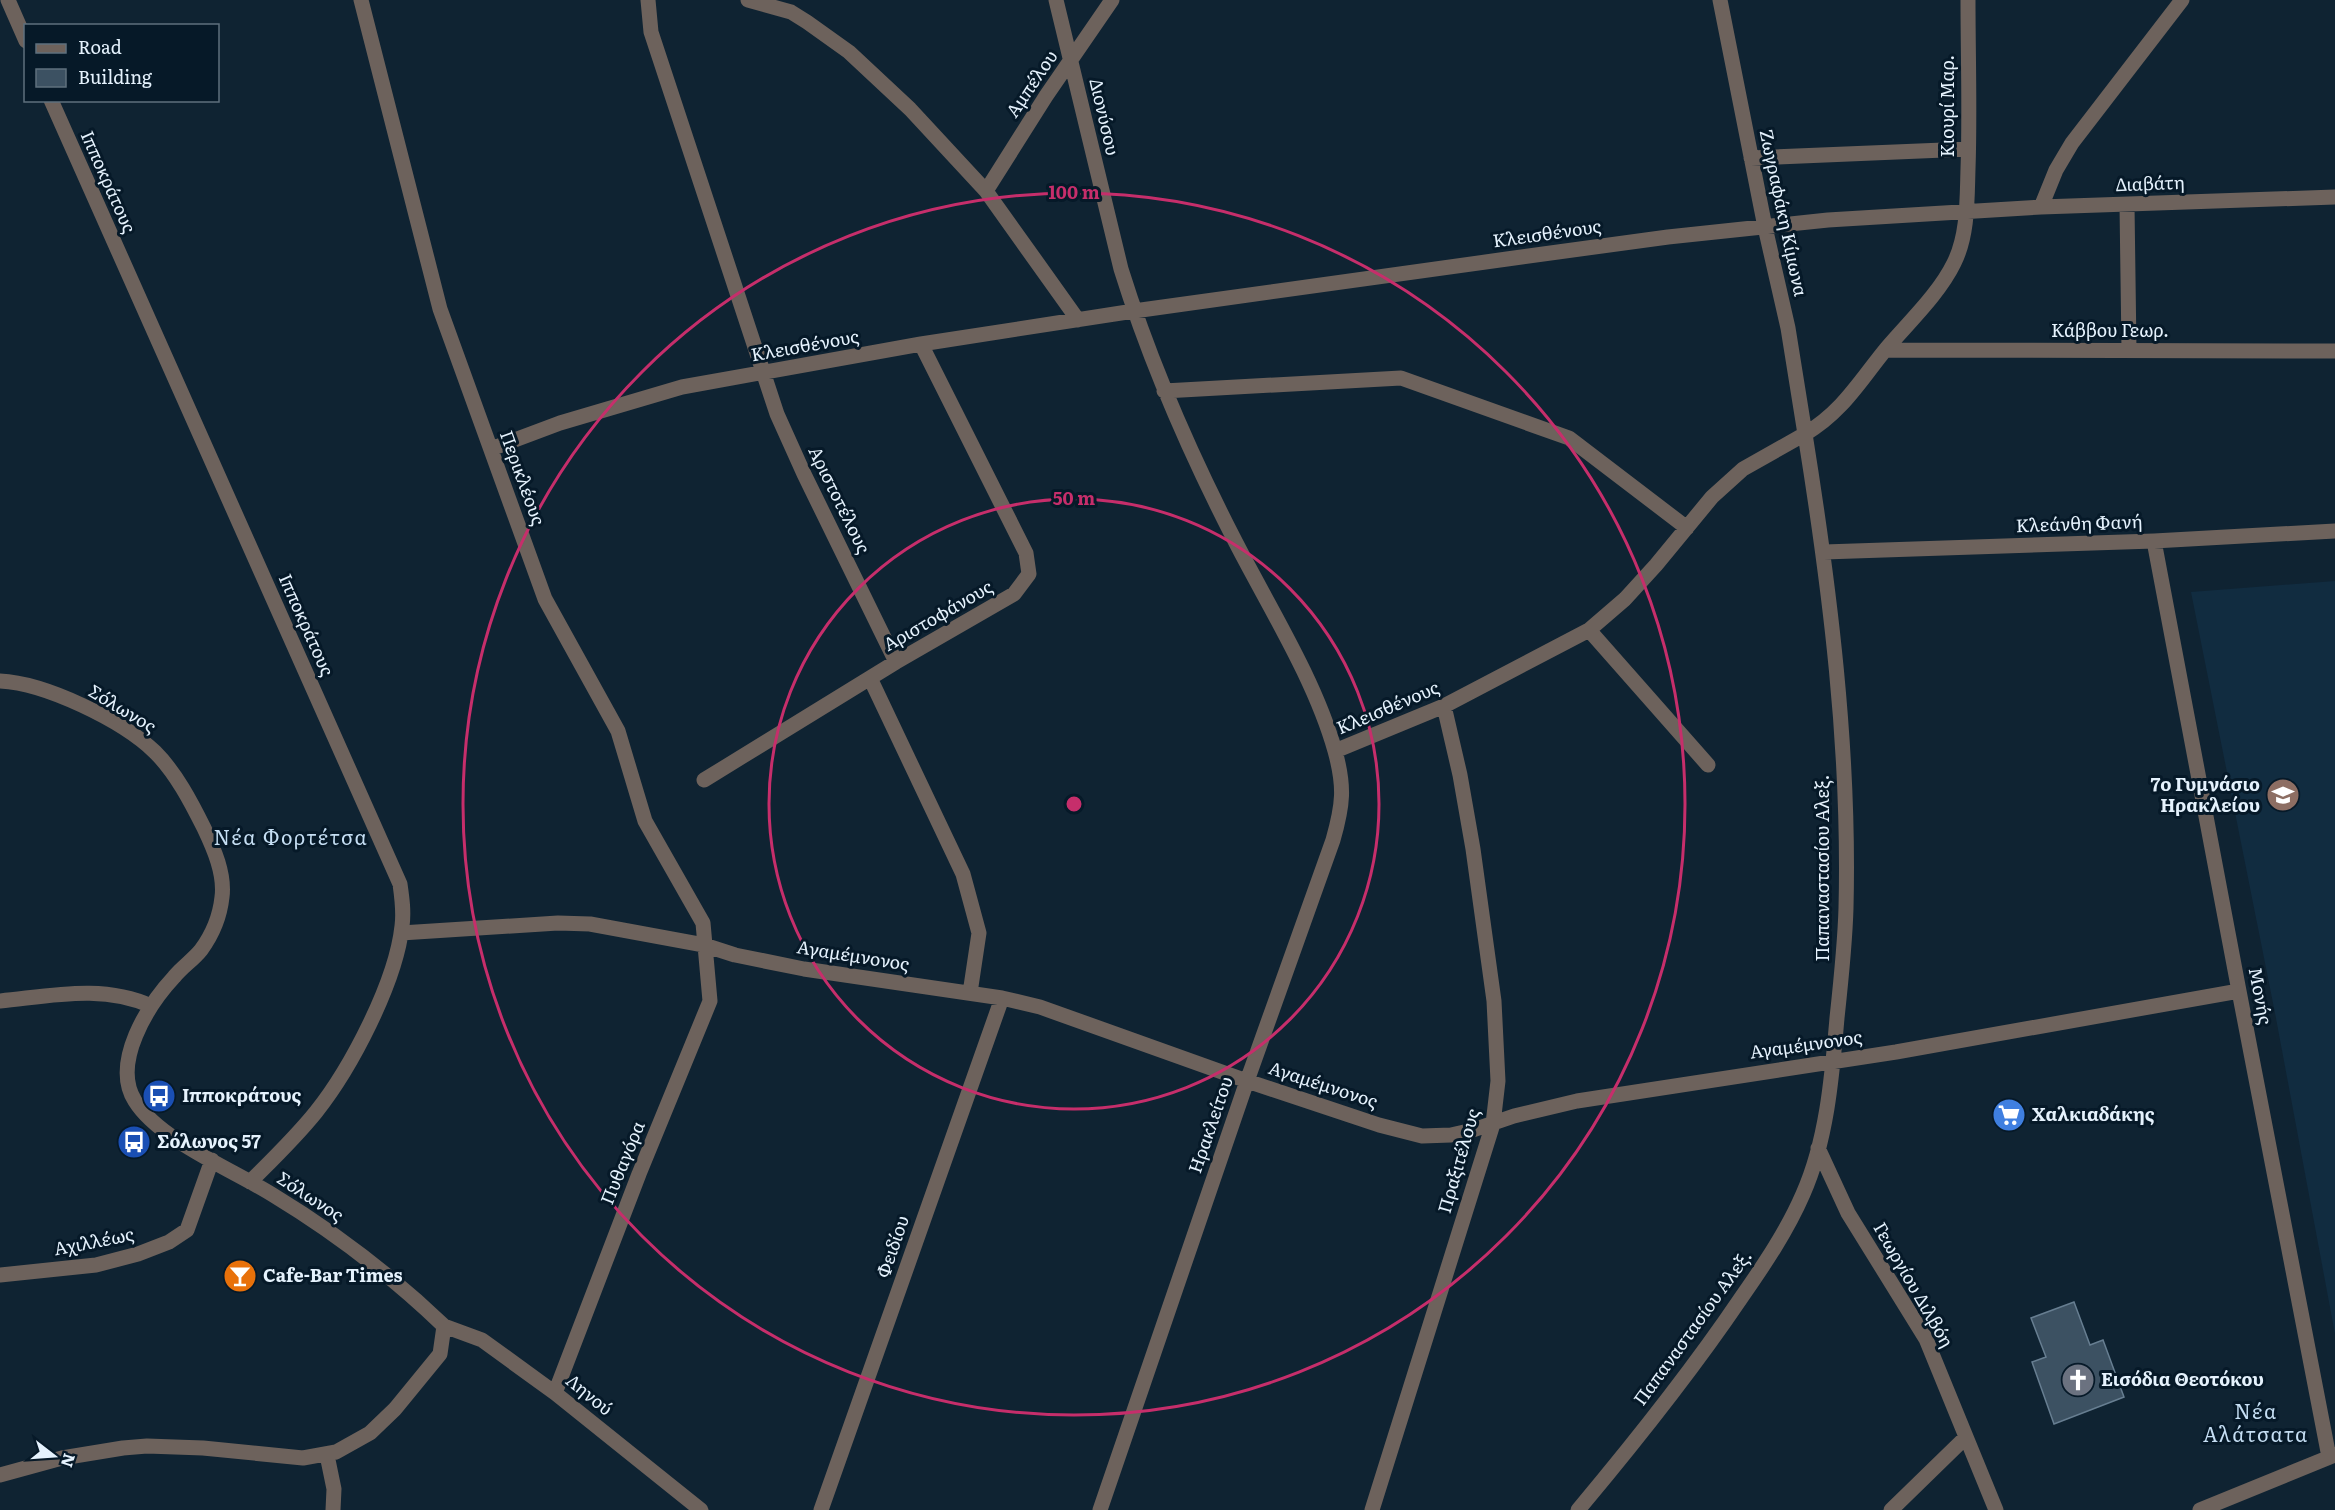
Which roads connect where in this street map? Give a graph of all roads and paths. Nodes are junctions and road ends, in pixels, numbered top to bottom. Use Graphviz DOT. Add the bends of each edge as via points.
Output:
graph roads {
  1 [pos="8,0"];
  2 [pos="361,0"];
  3 [pos="648,0"];
  4 [pos="748,0"];
  5 [pos="1056,0"];
  6 [pos="1112,0"];
  7 [pos="1720,0"];
  8 [pos="1968,0"];
  9 [pos="2182,0"];
  10 [pos="24,36"];
  11 [pos="1070,61"];
  12 [pos="52,102"];
  13 [pos="1968,148"];
  14 [pos="1751,158"];
  15 [pos="986,192"];
  16 [pos="2335,197"];
  17 [pos="2127,205"];
  18 [pos="2041,207"];
  19 [pos="1966,211"];
  20 [pos="1765,227"];
  21 [pos="1134,311"];
  22 [pos="1078,320"];
  23 [pos="921,344"];
  24 [pos="1885,350"];
  25 [pos="2129,351"];
  26 [pos="2335,351"];
  27 [pos="755,352"];
  28 [pos="763,374"];
  29 [pos="1164,391"];
  30 [pos="1805,434"];
  31 [pos="491,449"];
  32 [pos="1687,528"];
  33 [pos="2335,531"];
  34 [pos="2154,541"];
  35 [pos="1824,552"];
  36 [pos="1589,630"];
  37 [pos="896,662"];
  38 [pos="870,678"];
  39 [pos="1,679"];
  40 [pos="1443,706"];
  41 [pos="1335,751"];
  42 [pos="1708,765"];
  43 [pos="704,780"];
  44 [pos="401,933"];
  45 [pos="704,945"];
  46 [pos="2239,991"];
  47 [pos="970,993"];
  48 [pos="1002,998"];
  49 [pos="0,1001"];
  50 [pos="151,1006"];
  51 [pos="1833,1060"];
  52 [pos="1247,1081"];
  53 [pos="1493,1124"];
  54 [pos="1818,1148"];
  55 [pos="212,1160"];
  56 [pos="250,1182"];
  57 [pos="0,1275"];
  58 [pos="444,1326"];
  59 [pos="555,1393"];
  60 [pos="1966,1437"];
  61 [pos="327,1455"];
  62 [pos="2332,1456"];
  63 [pos="0,1475"];
  64 [pos="333,1510"];
  65 [pos="701,1510"];
  66 [pos="821,1510"];
  67 [pos="1100,1510"];
  68 [pos="1371,1510"];
  69 [pos="1578,1510"];
  70 [pos="1891,1510"];
  71 [pos="1996,1510"];
  72 [pos="2200,1510"];
  1 -- 10 [label="street"];
  2 -- 31 [label="street, Περικλέους" via="440,309"];
  3 -- 27 [label="street, Κλεισθένους" via="651,32"];
  4 -- 15 [label="street" via="791,12 849,52 910,109"];
  5 -- 11 [label="street, Διονύσου"];
  6 -- 11 [label="street, Αμπέλου"];
  7 -- 14 [label="street, Ζωγραφάκη Κίμωνα"];
  8 -- 13 [label="street, Κιουρί Μαρ."];
  9 -- 18 [label="street" via="2072,143"];
  11 -- 15 [label="street, Αμπέλου"];
  11 -- 21 [label="street, Διονύσου"];
  12 -- 44 [label="street, Ιπποκράτους" via="394,868 403,906"];
  13 -- 14 [label="street"];
  13 -- 19 [label="street, Κιουρί Μαρ."];
  14 -- 20 [label="street, Ζωγραφάκη Κίμωνα"];
  15 -- 22 [label="street"];
  16 -- 17 [label="street, Διαβάτη"];
  17 -- 18 [label="street, Διαβάτη"];
  17 -- 25 [label="street"];
  18 -- 19 [label="street, Διαβάτη"];
  19 -- 20 [label="street, Κλεισθένους"];
  19 -- 24 [label="street" via="1953,264"];
  20 -- 21 [label="street, Κλεισθένους"];
  20 -- 30 [label="street, Ζωγραφάκη Κίμωνα" via="1788,328"];
  21 -- 22 [label="street, Κλεισθένους"];
  21 -- 29 [label="street, Κλεισθένους"];
  22 -- 23 [label="street, Κλεισθένους"];
  23 -- 28 [label="street, Κλεισθένους"];
  23 -- 37 [label="street, Αριστοφάνους" via="1026,553 1029,574 1014,594"];
  24 -- 25 [label="street, Κάββου Γεωρ."];
  24 -- 30 [label="street" via="1848,400 1826,422"];
  25 -- 26 [label="street, Κάββου Γεωρ."];
  27 -- 28 [label="street, Αριστοτέλους"];
  28 -- 31 [label="street, Κλεισθένους" via="682,387 560,423"];
  28 -- 37 [label="street, Αριστοτέλους" via="790,444"];
  29 -- 32 [label="street" via="1401,378 1569,438"];
  29 -- 41 [label="street, Κλεισθένους" via="1296,658"];
  30 -- 32 [label="street, Κλεισθένους" via="1743,469 1712,497"];
  30 -- 35 [label="street, Παπαναστασίου Αλεξ."];
  31 -- 45 [label="street, Περικλέους" via="545,599 618,731 645,821 703,923"];
  32 -- 36 [label="street, Κλεισθένους" via="1625,599"];
  33 -- 34 [label="street, Κλεάνθη Φανή"];
  34 -- 35 [label="street, Κλεάνθη Φανή"];
  34 -- 46 [label="street, Μονής"];
  35 -- 51 [label="street, Παπαναστασίου Αλεξ." via="1842,743 1845,835 1844,938"];
  36 -- 40 [label="street, Κλεισθένους"];
  36 -- 42 [label="street"];
  37 -- 38 [label="street, Αριστοφάνους"];
  38 -- 43 [label="street, Αριστοφάνους"];
  38 -- 47 [label="street" via="963,874 979,933"];
  39 -- 50 [label="street, Σόλωνος" via="57,694 100,715 144,744 179,784 208,836 222,879 214,927 200,951"];
  40 -- 41 [label="street, Κλεισθένους"];
  40 -- 53 [label="street, Πραξιτέλους" via="1462,785 1492,990 1498,1072"];
  41 -- 52 [label="street, Ηρακλείτου" via="1343,794 1341,810"];
  44 -- 45 [label="street, Αγαμέμνονος" via="590,924"];
  44 -- 56 [label="street, Ιπποκράτους" via="381,995 354,1054 317,1111"];
  45 -- 47 [label="street, Αγαμέμνονος" via="804,969"];
  45 -- 59 [label="street, Πυθαγόρα" via="710,1001"];
  46 -- 51 [label="street, Αγαμέμνονος"];
  46 -- 62 [label="street, Μονής"];
  47 -- 48 [label="street, Αγαμέμνονος"];
  48 -- 52 [label="street, Αγαμέμνονος" via="1040,1007"];
  48 -- 66 [label="street, Φειδίου"];
  49 -- 50 [label="street" via="97,992 125,996"];
  50 -- 55 [label="street, Σόλωνος" via="132,1048 127,1070 130,1090 148,1117"];
  51 -- 53 [label="street, Αγαμέμνονος" via="1577,1101"];
  51 -- 54 [label="street, Παπαναστασίου Αλεξ."];
  52 -- 53 [label="street, Αγαμέμνονος" via="1422,1136 1451,1135"];
  52 -- 67 [label="street, Ηρακλείτου"];
  53 -- 68 [label="street, Πραξιτέλους"];
  54 -- 60 [label="street, Γεωργίου Διλβόη" via="1848,1213 1926,1339"];
  54 -- 69 [label="street, Παπαναστασίου Αλεξ." via="1805,1190 1762,1267 1650,1422"];
  55 -- 56 [label="street, Σόλωνος"];
  55 -- 57 [label="street, Αχιλλέως" via="187,1230 169,1242 96,1265"];
  56 -- 58 [label="street, Σόλωνος" via="331,1233"];
  58 -- 59 [label="street, Ληνού" via="482,1341"];
  58 -- 61 [label="street" via="440,1354 395,1409 360,1440"];
  59 -- 65 [label="street, Ληνού"];
  60 -- 70 [label="street"];
  60 -- 71 [label="street, Γεωργίου Διλβόη"];
  61 -- 63 [label="street" via="303,1458 147,1446 62,1458"];
  61 -- 64 [label="street" via="334,1489"];
  62 -- 72 [label="street"];
}
